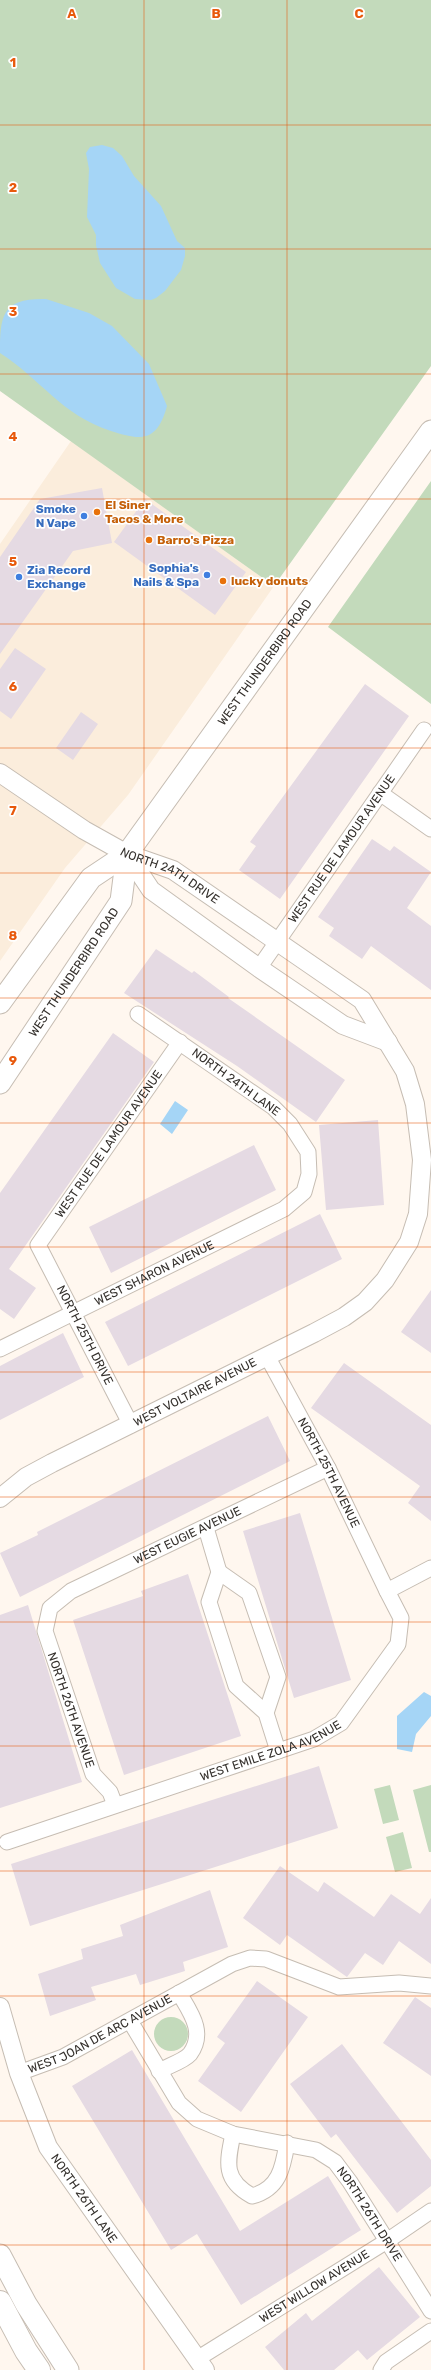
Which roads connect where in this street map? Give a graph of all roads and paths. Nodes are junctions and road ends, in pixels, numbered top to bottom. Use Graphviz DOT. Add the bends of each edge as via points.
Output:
graph roads {
  1 [pos="431,431"];
  2 [pos="424,730"];
  3 [pos="0,773"];
  4 [pos="380,793"];
  5 [pos="431,829"];
  6 [pos="127,854"];
  7 [pos="277,941"];
  8 [pos="259,968"];
  9 [pos="0,1003"];
  10 [pos="138,1014"];
  11 [pos="180,1042"];
  12 [pos="388,1042"];
  13 [pos="0,1083"];
  14 [pos="426,1159"];
  15 [pos="304,1192"];
  16 [pos="38,1245"];
  17 [pos="385,1280"];
  18 [pos="74,1313"];
  19 [pos="0,1349"];
  20 [pos="267,1356"];
  21 [pos="131,1425"];
  22 [pos="328,1468"];
  23 [pos="0,1498"];
  24 [pos="206,1528"];
  25 [pos="431,1568"];
  26 [pos="219,1572"];
  27 [pos="387,1591"];
  28 [pos="50,1608"];
  29 [pos="266,1713"];
  30 [pos="278,1751"];
  31 [pos="115,1805"];
  32 [pos="7,1842"];
  33 [pos="431,1986"];
  34 [pos="179,1993"];
  35 [pos="0,2007"];
  36 [pos="130,2021"];
  37 [pos="160,2071"];
  38 [pos="20,2072"];
  39 [pos="233,2134"];
  40 [pos="287,2144"];
  41 [pos="431,2211"];
  42 [pos="387,2242"];
  43 [pos="0,2255"];
  44 [pos="0,2302"];
  45 [pos="431,2311"];
  46 [pos="431,2331"];
  47 [pos="201,2365"];
  48 [pos="39,2370"];
  49 [pos="68,2370"];
  50 [pos="381,2370"];
  1 -- 6 [label="main road, WEST THUNDERBIRD ROAD"];
  2 -- 4 [label="street, WEST RUE DE LAMOUR AVENUE"];
  3 -- 6 [label="street" via="84,830"];
  4 -- 5 [label="street"];
  4 -- 7 [label="street, WEST RUE DE LAMOUR AVENUE"];
  6 -- 7 [label="street, NORTH 24TH DRIVE" via="173,870"];
  6 -- 8 [label="street, NORTH 24TH DRIVE" via="151,890"];
  6 -- 9 [label="main road, WEST THUNDERBIRD ROAD" via="91,878"];
  6 -- 13 [label="main road, WEST THUNDERBIRD ROAD" via="121,901"];
  7 -- 8 [label="street, WEST RUE DE LAMOUR AVENUE"];
  7 -- 12 [label="street, NORTH 24TH DRIVE" via="362,1000"];
  8 -- 12 [label="street, NORTH 24TH DRIVE" via="343,1025"];
  10 -- 11 [label="street, NORTH 24TH LANE"];
  11 -- 15 [label="street, NORTH 24TH LANE" via="273,1107 290,1124 308,1152 309,1174"];
  11 -- 16 [label="street, WEST RUE DE LAMOUR AVENUE"];
  12 -- 14 [label="street, NORTH 24TH DRIVE" via="405,1071 415,1104"];
  14 -- 17 [label="street, NORTH 24TH DRIVE" via="418,1214 409,1242"];
  15 -- 18 [label="street, WEST SHARON AVENUE" via="284,1209"];
  16 -- 18 [label="street, NORTH 25TH DRIVE"];
  17 -- 20 [label="street, WEST VOLTAIRE AVENUE" via="365,1302 344,1316"];
  18 -- 19 [label="street, WEST SHARON AVENUE"];
  18 -- 21 [label="street, NORTH 25TH DRIVE"];
  20 -- 21 [label="street, WEST VOLTAIRE AVENUE"];
  20 -- 22 [label="street, NORTH 25TH AVENUE"];
  21 -- 23 [label="street, WEST VOLTAIRE AVENUE" via="26,1477"];
  22 -- 24 [label="street, WEST EUGIE AVENUE"];
  22 -- 27 [label="street, NORTH 25TH AVENUE"];
  24 -- 26 [label="street"];
  24 -- 28 [label="street, WEST EUGIE AVENUE" via="72,1591"];
  25 -- 27 [label="street"];
  26 -- 29 [label="street" via="209,1602 236,1686"];
  26 -- 29 [label="street" via="249,1593 278,1677"];
  27 -- 30 [label="street, WEST EMILE ZOLA AVENUE" via="401,1618 398,1644 341,1722 314,1739"];
  28 -- 31 [label="street, NORTH 26TH AVENUE" via="45,1631 94,1774 110,1792"];
  29 -- 30 [label="street"];
  30 -- 31 [label="street, WEST EMILE ZOLA AVENUE"];
  31 -- 32 [label="street, WEST EMILE ZOLA AVENUE"];
  33 -- 34 [label="street, WEST JOAN DE ARC AVENUE" via="399,1982 339,1987 266,1959 250,1958 232,1964"];
  34 -- 36 [label="street, WEST JOAN DE ARC AVENUE"];
  34 -- 37 [label="street, WEST JOAN DE ARC AVENUE" via="195,2021 198,2037 189,2054"];
  35 -- 38 [label="street, NORTH 26TH LANE"];
  36 -- 37 [label="street, NORTH 26TH DRIVE"];
  36 -- 38 [label="street, WEST JOAN DE ARC AVENUE" via="63,2057"];
  37 -- 39 [label="street, NORTH 26TH DRIVE" via="179,2103 197,2120"];
  38 -- 47 [label="street, NORTH 26TH LANE" via="48,2147"];
  39 -- 40 [label="street, NORTH 26TH DRIVE"];
  39 -- 40 [label="street" via="228,2159 230,2177 241,2190 252,2196 264,2193 273,2185 284,2167"];
  40 -- 42 [label="street, NORTH 26TH DRIVE" via="316,2150 335,2162"];
  41 -- 42 [label="street, WEST WILLOW AVENUE"];
  42 -- 45 [label="street, NORTH 26TH DRIVE"];
  42 -- 47 [label="street, WEST WILLOW AVENUE"];
  43 -- 49 [label="main road" via="30,2310"];
  44 -- 48 [label="highway"];
  46 -- 50 [label="street" via="386,2362"];
}
